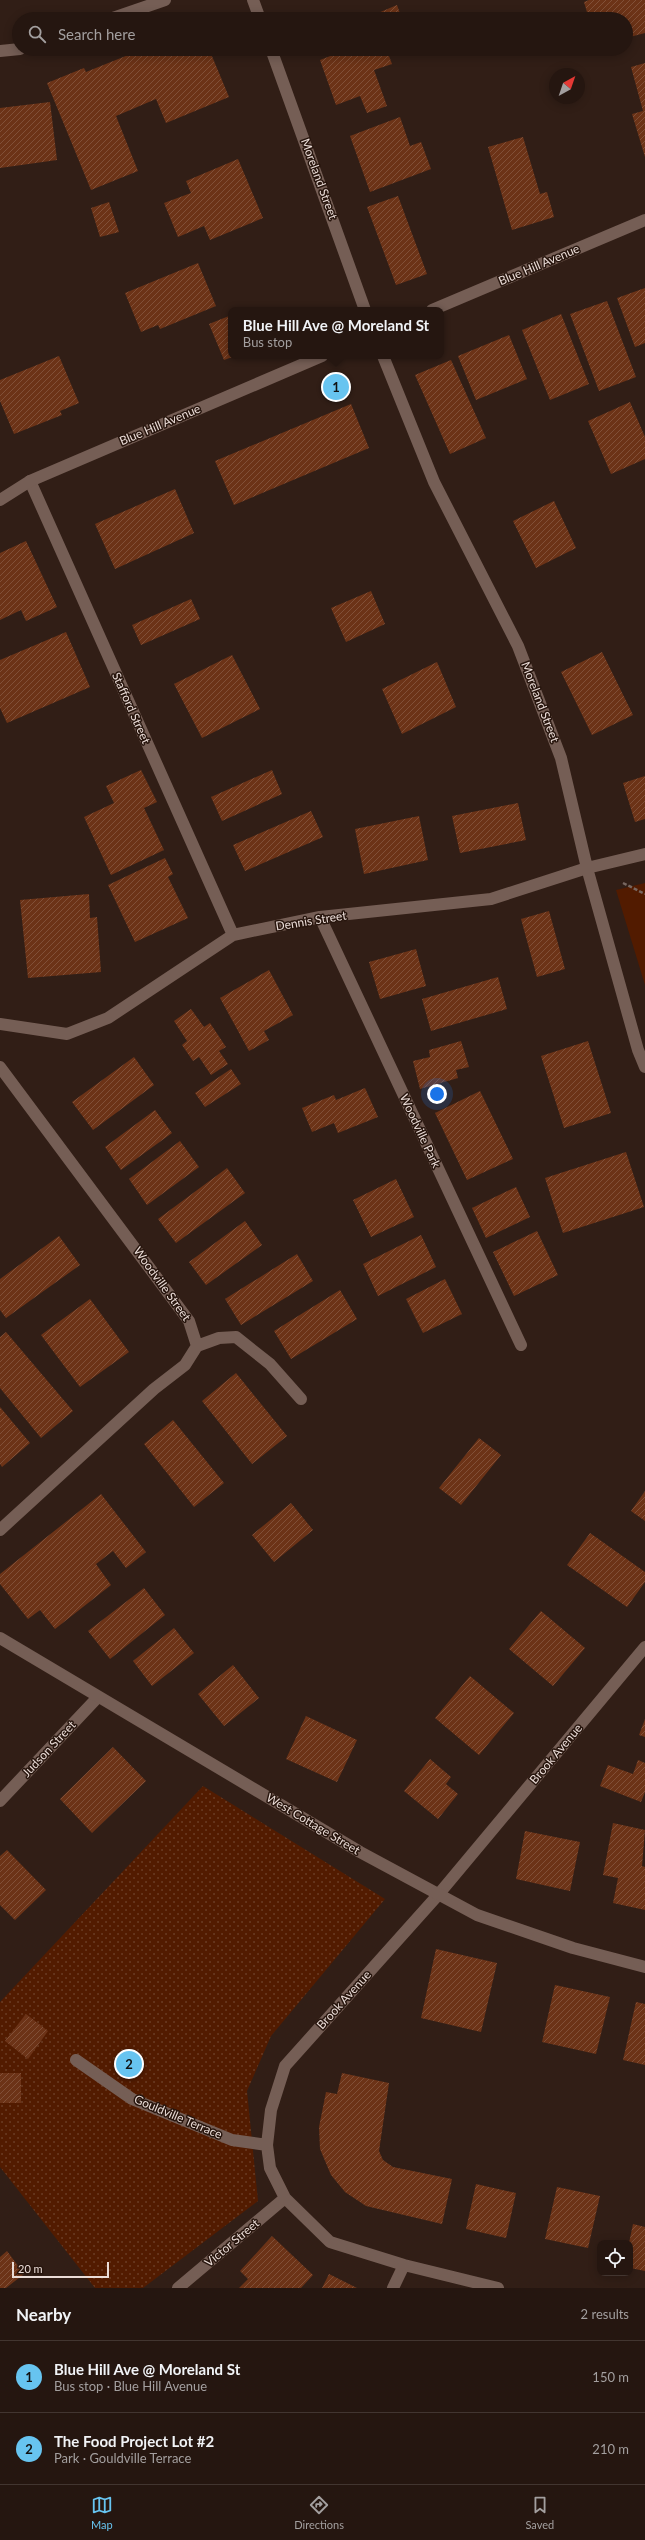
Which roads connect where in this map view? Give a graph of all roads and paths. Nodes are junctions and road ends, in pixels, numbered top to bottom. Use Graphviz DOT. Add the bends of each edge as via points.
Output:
graph roads {
  1 [pos="165,0"];
  2 [pos="253,0"];
  3 [pos="130,12"];
  4 [pos="257,12"];
  5 [pos="12,50"];
  6 [pos="0,52"];
  7 [pos="274,56"];
  8 [pos="645,220"];
  9 [pos="364,307"];
  10 [pos="439,307"];
  11 [pos="315,359"];
  12 [pos="384,359"];
  13 [pos="30,481"];
  14 [pos="0,500"];
  15 [pos="645,854"];
  16 [pos="587,868"];
  17 [pos="623,883"];
  18 [pos="645,894"];
  19 [pos="320,917"];
  20 [pos="233,935"];
  21 [pos="0,1024"];
  22 [pos="0,1067"];
  23 [pos="645,1067"];
  24 [pos="521,1345"];
  25 [pos="197,1346"];
  26 [pos="301,1399"];
  27 [pos="0,1530"];
  28 [pos="0,1638"];
  29 [pos="645,1647"];
  30 [pos="98,1697"];
  31 [pos="0,1801"];
  32 [pos="438,1895"];
  33 [pos="645,1967"];
  34 [pos="76,2060"];
  35 [pos="267,2145"];
  36 [pos="285,2198"];
  37 [pos="404,2265"];
  38 [pos="178,2288"];
  39 [pos="393,2288"];
  40 [pos="498,2288"];
  1 -- 3 [label="street"];
  2 -- 4 [label="street"];
  5 -- 6 [label="street"];
  7 -- 9 [label="street, Moreland Street"];
  8 -- 10 [label="street, Blue Hill Avenue"];
  11 -- 13 [label="street, Blue Hill Avenue"];
  12 -- 16 [label="street, Moreland Street" via="434,482 518,646 561,758"];
  13 -- 14 [label="street, Blue Hill Avenue"];
  13 -- 20 [label="street, Stafford Street"];
  15 -- 16 [label="street, Dennis Street"];
  16 -- 19 [label="street, Dennis Street" via="491,899"];
  16 -- 23 [label="street, Moreland Street"];
  17 -- 18 [label="path"];
  19 -- 20 [label="street, Dennis Street"];
  19 -- 24 [label="street, Woodville Park"];
  20 -- 21 [label="street, Dennis Street" via="108,1018 67,1034"];
  22 -- 25 [label="street, Woodville Street" via="189,1321"];
  25 -- 26 [label="street" via="219,1338 236,1337 270,1364"];
  25 -- 27 [label="street" via="185,1365 154,1388"];
  28 -- 30 [label="street, West Cottage Street"];
  29 -- 32 [label="street, Brook Avenue"];
  30 -- 31 [label="street, Judson Street"];
  30 -- 32 [label="street, West Cottage Street" via="360,1852"];
  32 -- 33 [label="street, West Cottage Street" via="477,1915 572,1948"];
  32 -- 35 [label="street, Brook Avenue" via="285,2066 271,2110"];
  34 -- 35 [label="street, Gouldville Terrace" via="132,2099 232,2140"];
  35 -- 36 [label="street, Brook Avenue" via="270,2168"];
  36 -- 37 [label="street, Brook Avenue" via="330,2242"];
  36 -- 38 [label="street, Victor Street"];
  37 -- 39 [label="street"];
  37 -- 40 [label="street, Brook Avenue"];
}
